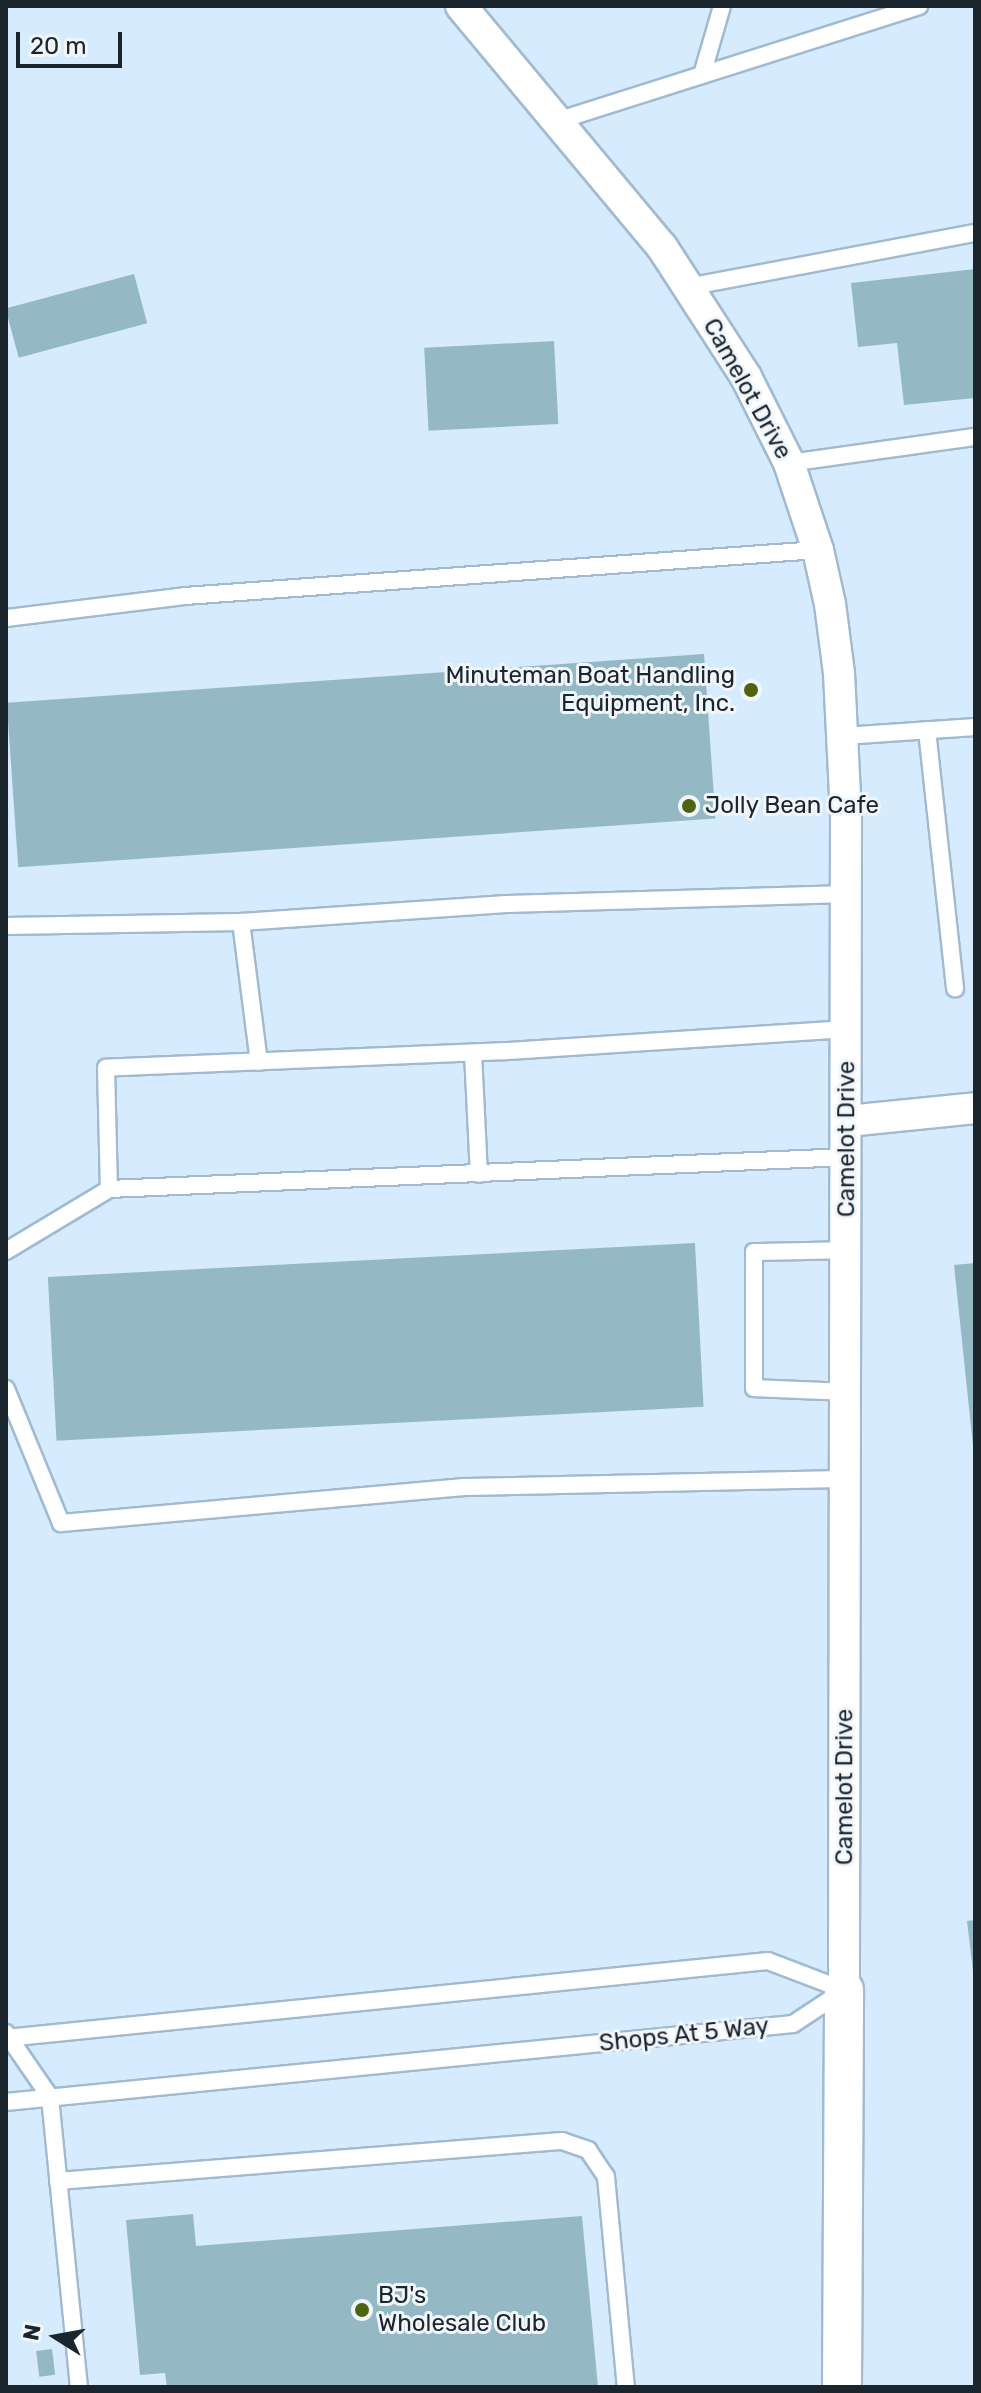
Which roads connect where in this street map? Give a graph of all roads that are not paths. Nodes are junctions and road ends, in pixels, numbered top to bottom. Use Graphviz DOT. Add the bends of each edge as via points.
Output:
graph roads {
  1 [pos="461,6"];
  2 [pos="722,6"];
  3 [pos="919,6"];
  4 [pos="702,75"];
  5 [pos="557,121"];
  6 [pos="975,233"];
  7 [pos="688,287"];
  8 [pos="975,437"];
  9 [pos="789,463"];
  10 [pos="818,550"];
  11 [pos="6,618"];
  12 [pos="975,727"];
  13 [pos="927,730"];
  14 [pos="844,736"];
  15 [pos="847,894"];
  16 [pos="241,922"];
  17 [pos="6,926"];
  18 [pos="955,988"];
  19 [pos="847,1029"];
  20 [pos="473,1053"];
  21 [pos="259,1062"];
  22 [pos="975,1108"];
  23 [pos="848,1121"];
  24 [pos="848,1157"];
  25 [pos="479,1174"];
  26 [pos="109,1189"];
  27 [pos="847,1250"];
  28 [pos="6,1251"];
  29 [pos="6,1389"];
  30 [pos="846,1392"];
  31 [pos="845,1479"];
  32 [pos="844,1990"];
  33 [pos="7,2036"];
  34 [pos="50,2097"];
  35 [pos="6,2102"];
  36 [pos="58,2181"];
  37 [pos="79,2387"];
  38 [pos="626,2387"];
  39 [pos="842,2387"];
  1 -- 5 [label="street, Camelot Drive"];
  2 -- 4 [label="lane"];
  3 -- 4 [label="lane"];
  4 -- 5 [label="lane"];
  5 -- 7 [label="street, Camelot Drive" via="662,247"];
  6 -- 7 [label="lane"];
  7 -- 9 [label="street, Camelot Drive" via="746,377"];
  8 -- 9 [label="lane"];
  9 -- 10 [label="street, Camelot Drive"];
  10 -- 11 [label="lane" via="185,596"];
  10 -- 14 [label="street, Camelot Drive" via="830,604"];
  12 -- 13 [label="lane"];
  13 -- 14 [label="lane"];
  13 -- 18 [label="lane"];
  14 -- 15 [label="street, Camelot Drive"];
  15 -- 16 [label="lane" via="506,904"];
  15 -- 19 [label="street, Camelot Drive"];
  16 -- 17 [label="lane"];
  16 -- 21 [label="lane"];
  19 -- 20 [label="lane"];
  19 -- 23 [label="street, Camelot Drive"];
  20 -- 21 [label="lane"];
  20 -- 25 [label="lane"];
  21 -- 26 [label="lane" via="106,1068"];
  22 -- 23 [label="street"];
  23 -- 24 [label="street, Camelot Drive"];
  24 -- 25 [label="lane"];
  24 -- 27 [label="street, Camelot Drive"];
  25 -- 26 [label="lane"];
  26 -- 28 [label="lane"];
  27 -- 30 [label="street, Camelot Drive"];
  27 -- 30 [label="lane" via="754,1252 754,1388"];
  29 -- 31 [label="lane" via="61,1523 464,1487"];
  30 -- 31 [label="street, Camelot Drive"];
  31 -- 32 [label="street, Camelot Drive"];
  32 -- 33 [label="lane" via="768,1961"];
  32 -- 34 [label="lane, Shops At 5 Way" via="793,2024"];
  32 -- 39 [label="street, Camelot Drive"];
  33 -- 34 [label="lane"];
  34 -- 35 [label="lane, Shops At 5 Way"];
  34 -- 36 [label="lane"];
  36 -- 37 [label="lane"];
  36 -- 38 [label="lane" via="562,2141 588,2150 606,2177"];
}
